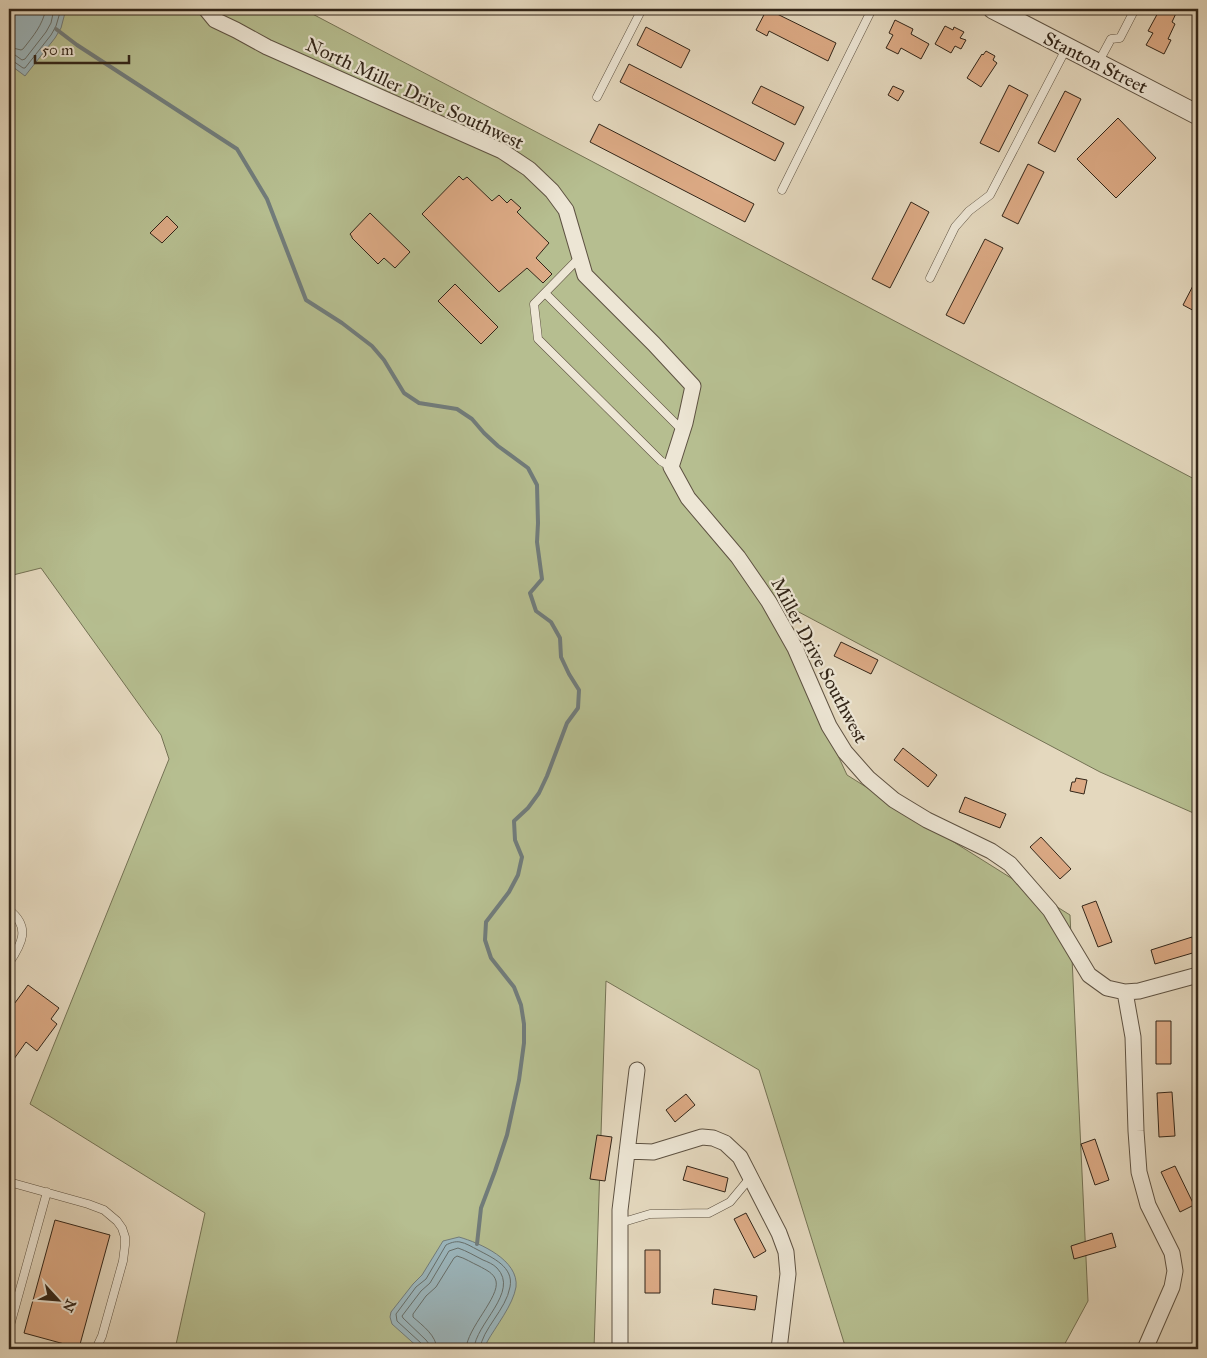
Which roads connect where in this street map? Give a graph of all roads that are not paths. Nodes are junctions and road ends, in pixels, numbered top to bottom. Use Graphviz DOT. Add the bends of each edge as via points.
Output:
graph roads {
  1 [pos="206,9"];
  2 [pos="642,9"];
  3 [pos="872,9"];
  4 [pos="993,9"];
  5 [pos="1135,9"];
  6 [pos="1067,47"];
  7 [pos="1098,64"];
  8 [pos="598,97"];
  9 [pos="1193,115"];
  10 [pos="782,190"];
  11 [pos="580,257"];
  12 [pos="930,278"];
  13 [pos="545,293"];
  14 [pos="682,430"];
  15 [pos="671,467"];
  16 [pos="9,910"];
  17 [pos="9,963"];
  18 [pos="1198,975"];
  19 [pos="1125,992"];
  20 [pos="637,1070"];
  21 [pos="627,1151"];
  22 [pos="750,1178"];
  23 [pos="9,1182"];
  24 [pos="46,1192"];
  25 [pos="620,1223"];
  26 [pos="9,1330"];
  27 [pos="96,1349"];
  28 [pos="620,1349"];
  29 [pos="779,1349"];
  30 [pos="1145,1349"];
  1 -- 11 [label="street, North Miller Drive Southwest" via="215,20 267,47 502,150 529,169 566,210"];
  2 -- 8 [label="lane"];
  3 -- 10 [label="lane"];
  4 -- 6 [label="street, Stanton Street"];
  5 -- 7 [label="lane" via="1120,38 1111,39"];
  6 -- 7 [label="street, Stanton Street"];
  6 -- 12 [label="lane" via="990,196 955,227"];
  7 -- 9 [label="street, Stanton Street"];
  11 -- 13 [label="lane"];
  11 -- 14 [label="street, North Miller Drive Southwest" via="585,275 694,386"];
  13 -- 14 [label="lane"];
  13 -- 15 [label="lane" via="534,304 538,339 661,461"];
  14 -- 15 [label="street, North Miller Drive Southwest"];
  15 -- 19 [label="street, Miller Drive Southwest" via="685,493 770,602 829,726 845,752 894,800 1010,864 1050,910 1089,975 1107,988"];
  16 -- 17 [label="lane" via="23,928 21,944"];
  18 -- 19 [label="street"];
  19 -- 30 [label="street" via="1133,1036 1139,1172 1148,1204 1172,1253 1175,1271 1172,1288"];
  20 -- 21 [label="street"];
  21 -- 22 [label="street" via="653,1152 702,1137 713,1138 725,1143 740,1157"];
  21 -- 25 [label="street"];
  22 -- 25 [label="lane" via="730,1202 709,1213 650,1214"];
  22 -- 29 [label="street" via="786,1252 788,1274"];
  23 -- 24 [label="lane"];
  24 -- 26 [label="lane"];
  24 -- 27 [label="lane" via="104,1210 117,1221 125,1237 123,1261"];
  25 -- 28 [label="street"];
}
